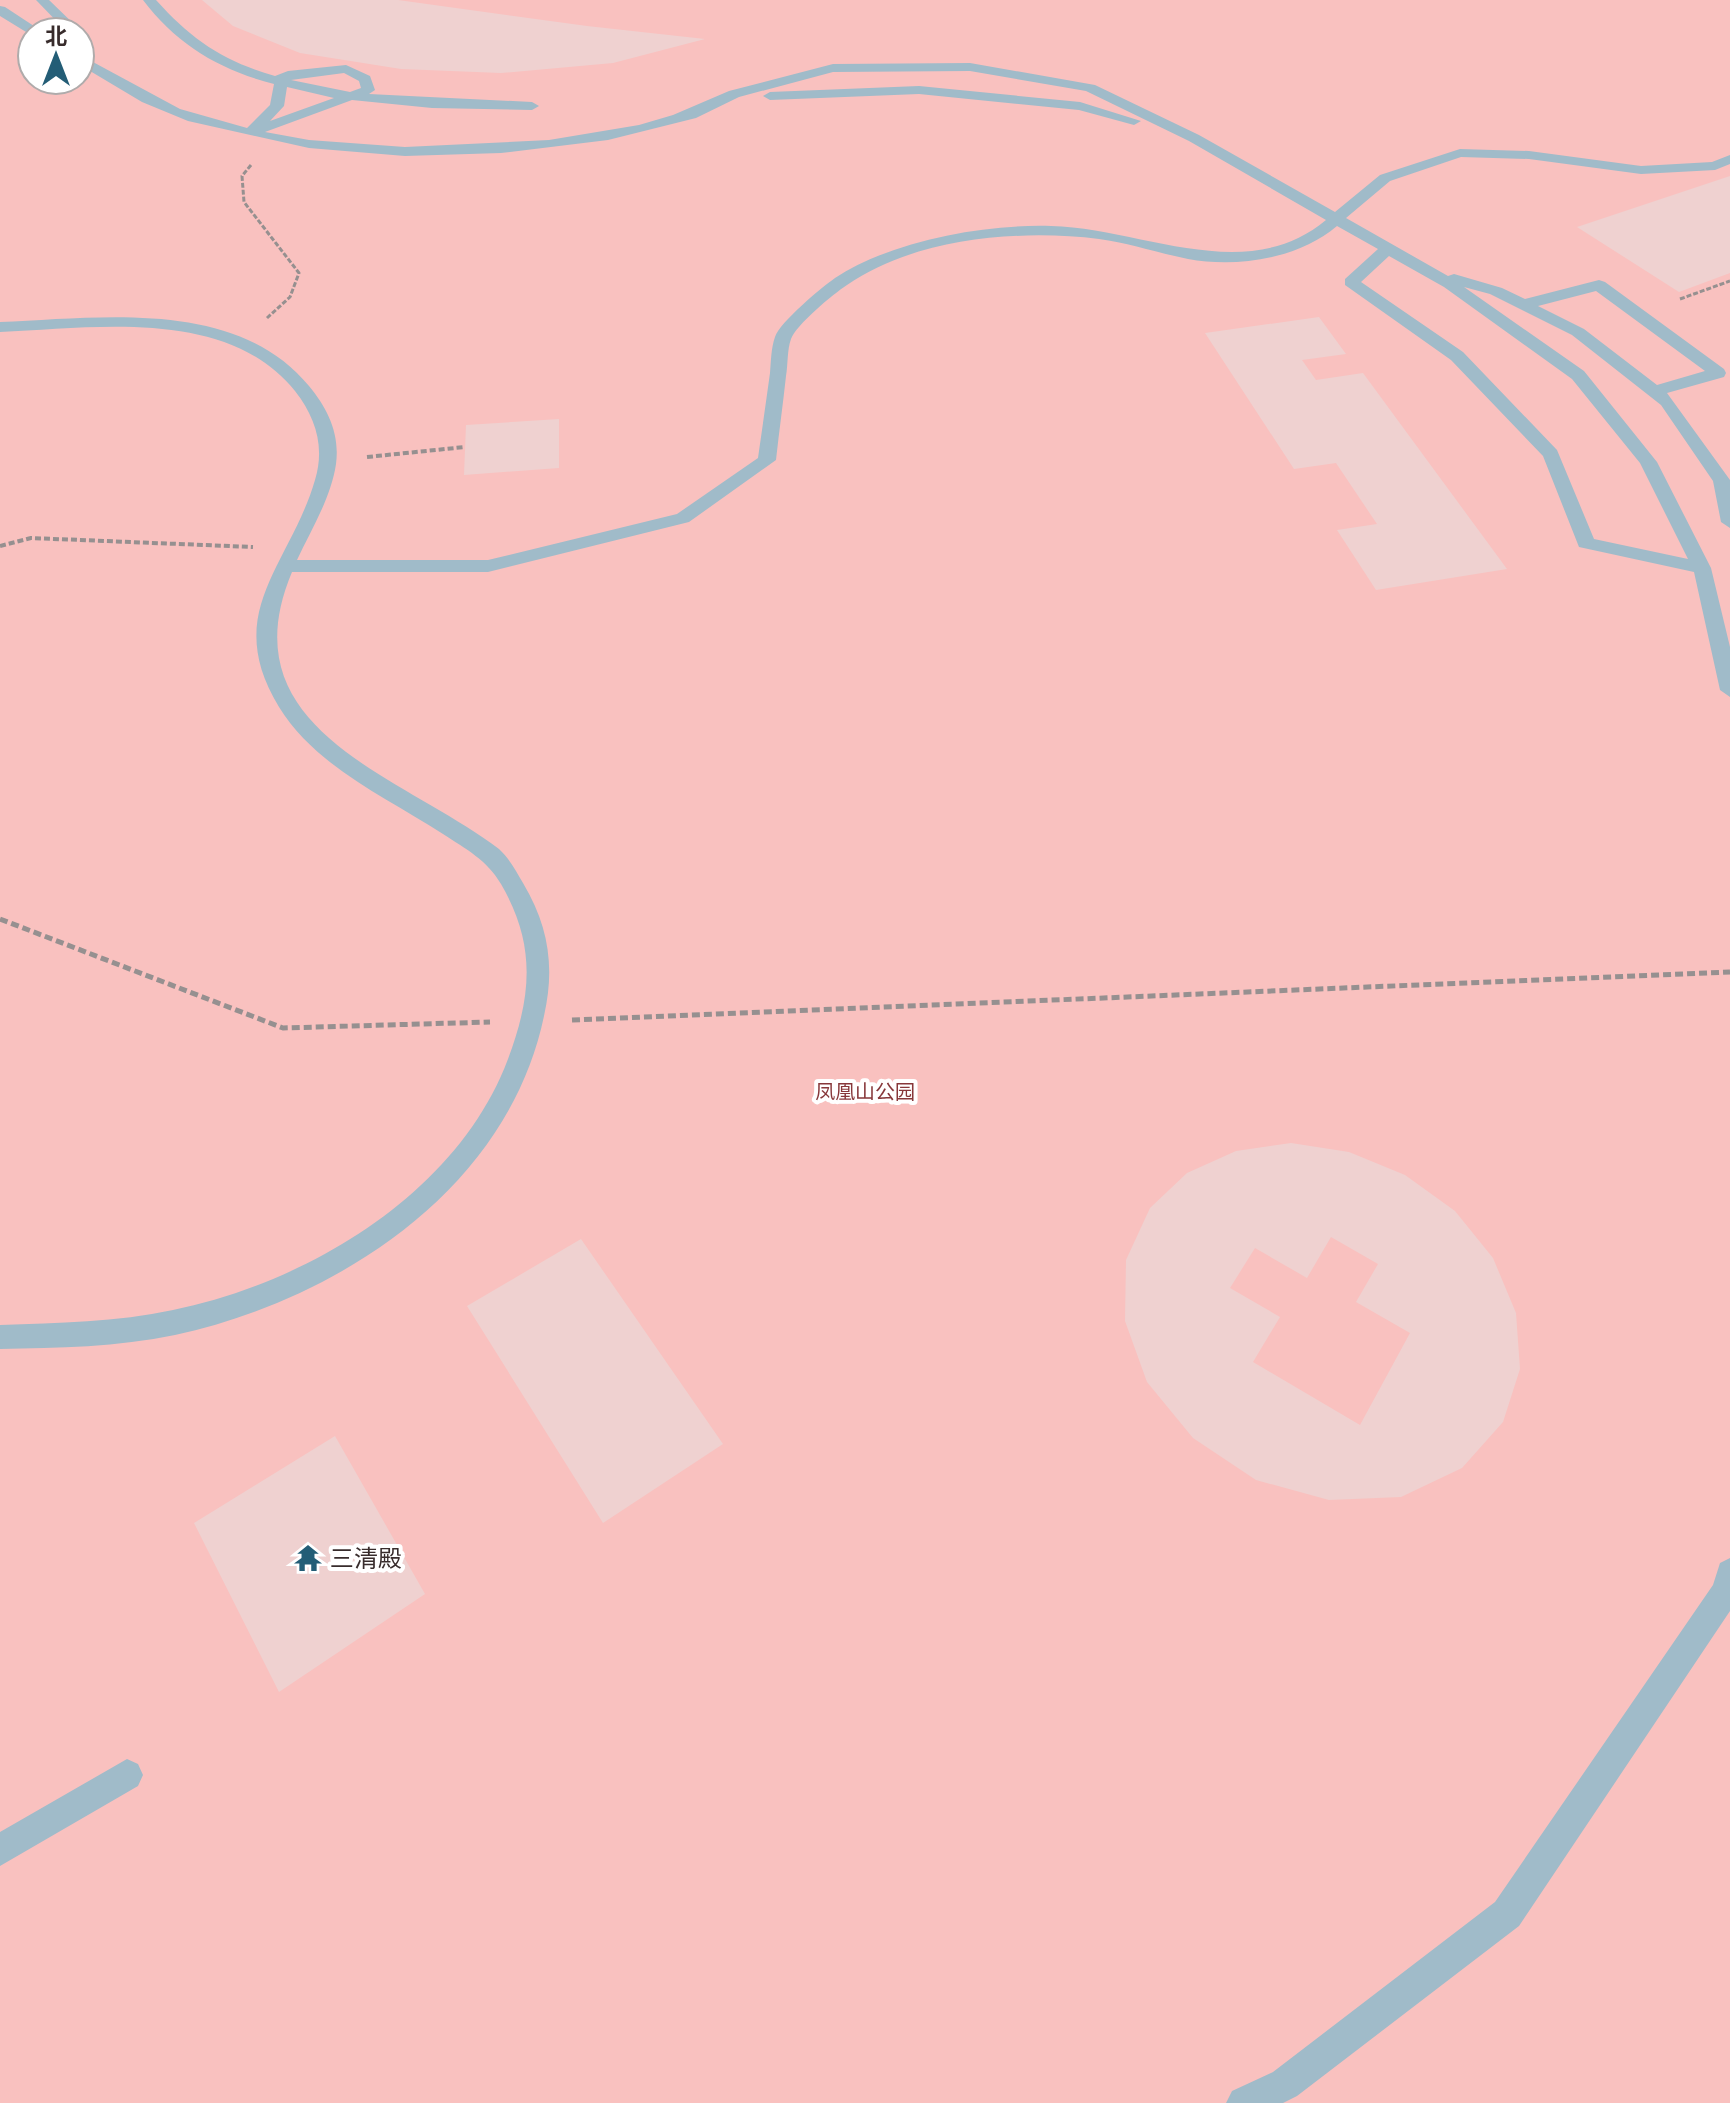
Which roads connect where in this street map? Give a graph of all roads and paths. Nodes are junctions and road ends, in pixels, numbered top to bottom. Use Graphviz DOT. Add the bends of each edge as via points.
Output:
graph roads {
  1 [pos="42,0"];
  2 [pos="149,0"];
  3 [pos="58,16"];
  4 [pos="96,68"];
  5 [pos="281,82"];
  6 [pos="353,97"];
  7 [pos="532,106"];
  8 [pos="678,118"];
  9 [pos="249,133"];
  10 [pos="1194,138"];
  11 [pos="278,139"];
  12 [pos="1730,159"];
  13 [pos="1388,249"];
  14 [pos="1425,270"];
  15 [pos="1730,281"];
  16 [pos="1523,305"];
  17 [pos="1638,314"];
  18 [pos="0,327"];
  19 [pos="236,336"];
  20 [pos="1654,391"];
  21 [pos="465,447"];
  22 [pos="326,462"];
  23 [pos="1730,522"];
  24 [pos="0,546"];
  25 [pos="290,557"];
  26 [pos="1702,568"];
  27 [pos="1730,590"];
  28 [pos="1712,611"];
  29 [pos="1730,690"];
  30 [pos="0,919"];
  31 [pos="1730,972"];
  32 [pos="532,1021"];
  33 [pos="0,1337"];
  34 [pos="1730,1573"];
  35 [pos="127,1775"];
  36 [pos="0,1850"];
  37 [pos="1244,2103"];
  1 -- 3 [label="lane"];
  2 -- 5 [label="lane" via="198,47 230,67"];
  4 -- 9 [label="lane" via="172,111"];
  5 -- 6 [label="lane"];
  5 -- 6 [label="lane" via="302,72 346,69 365,79 368,90"];
  5 -- 9 [label="lane" via="277,106"];
  6 -- 7 [label="lane" via="404,104"];
  6 -- 9 [label="lane"];
  8 -- 10 [label="lane" via="779,94 919,90 1080,106"];
  8 -- 10 [label="lane" via="734,94 833,68 970,67 1090,88"];
  8 -- 11 [label="lane" via="596,138 468,151 317,146"];
  9 -- 11 [label="lane"];
  10 -- 13 [label="lane"];
  11 -- 19 [label="path" via="242,176 244,202 299,273 290,297 271,316"];
  12 -- 25 [label="lane" via="1715,166 1641,170 1529,155 1460,153 1385,178 1316,236 1279,251 1230,257 1049,230 946,239 858,270 827,291 783,336 767,460 683,518 488,566"];
  13 -- 14 [label="lane"];
  13 -- 26 [label="lane" via="1351,282 1457,356 1551,454 1586,543"];
  14 -- 16 [label="lane" via="1496,291"];
  14 -- 26 [label="lane" via="1578,375 1648,462"];
  15 -- 17 [label="path"];
  16 -- 17 [label="lane" via="1599,285"];
  16 -- 20 [label="lane" via="1578,332"];
  17 -- 20 [label="lane" via="1718,373"];
  18 -- 19 [label="lane" via="123,323"];
  19 -- 22 [label="lane" via="284,366 307,392 328,430"];
  20 -- 23 [label="lane" via="1667,401 1722,481"];
  21 -- 22 [label="path"];
  22 -- 25 [label="lane" via="325,479"];
  24 -- 25 [label="path" via="31,538"];
  25 -- 32 [label="lane" via="263,620 269,674 325,750 495,858 540,942"];
  26 -- 28 [label="lane"];
  27 -- 28 [label="lane"];
  28 -- 29 [label="lane"];
  30 -- 32 [label="path" via="283,1028"];
  31 -- 32 [label="path"];
  32 -- 33 [label="lane" via="501,1111 446,1179 377,1236 277,1291 178,1322"];
  34 -- 37 [label="lane" via="1726,1591 1507,1914 1285,2084"];
  35 -- 36 [label="lane"];
}
